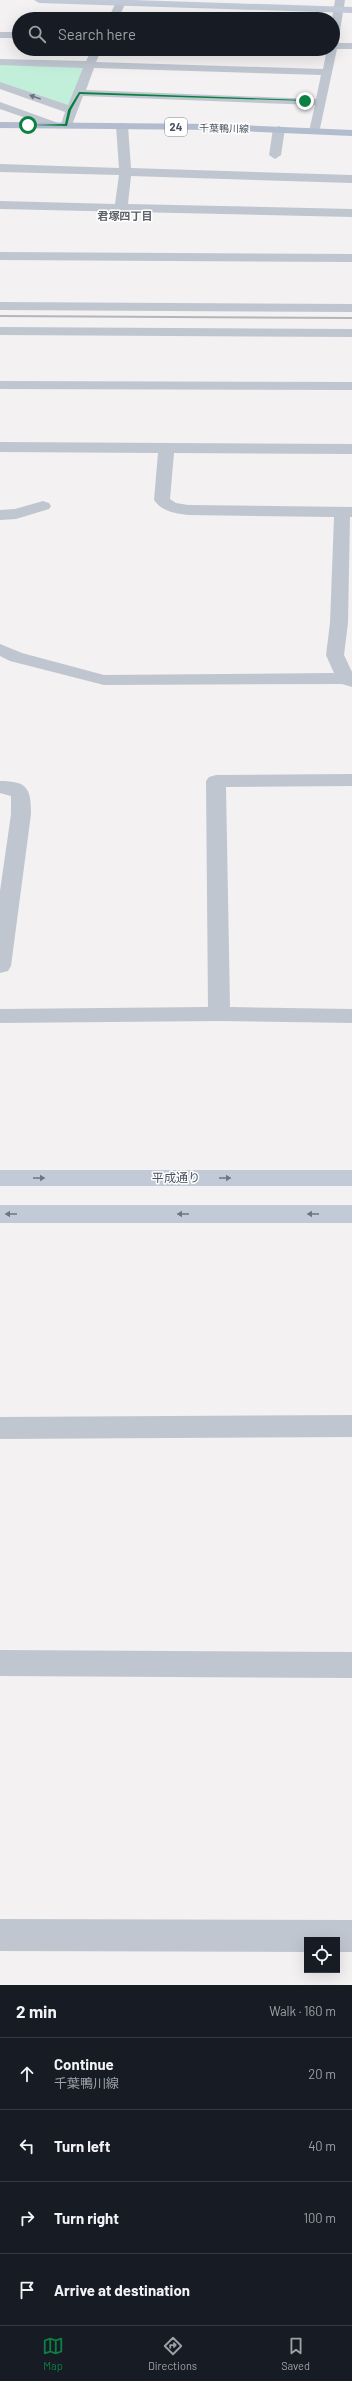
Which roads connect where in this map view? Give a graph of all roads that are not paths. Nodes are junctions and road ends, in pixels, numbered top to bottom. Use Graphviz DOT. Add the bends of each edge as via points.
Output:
graph roads {
  1 [pos="39,0"];
  2 [pos="121,1"];
  3 [pos="339,5"];
  4 [pos="352,10"];
  5 [pos="116,12"];
  6 [pos="0,35"];
  7 [pos="12,35"];
  8 [pos="340,46"];
  9 [pos="352,46"];
  10 [pos="93,56"];
  11 [pos="330,56"];
  12 [pos="0,62"];
  13 [pos="89,64"];
  14 [pos="326,72"];
  15 [pos="0,85"];
  16 [pos="79,93"];
  17 [pos="320,102"];
  18 [pos="0,105"];
  19 [pos="70,110"];
  20 [pos="0,125"];
  21 [pos="61,125"];
  22 [pos="122,126"];
  23 [pos="279,129"];
  24 [pos="315,131"];
  25 [pos="352,132"];
  26 [pos="275,155"];
  27 [pos="0,168"];
  28 [pos="126,171"];
  29 [pos="352,179"];
  30 [pos="0,206"];
  31 [pos="121,208"];
  32 [pos="352,213"];
  33 [pos="0,256"];
  34 [pos="352,258"];
  35 [pos="0,306"];
  36 [pos="352,308"];
  37 [pos="0,331"];
  38 [pos="352,333"];
  39 [pos="0,385"];
  40 [pos="352,386"];
  41 [pos="0,448"];
  42 [pos="166,450"];
  43 [pos="352,450"];
  44 [pos="43,506"];
  45 [pos="347,512"];
  46 [pos="0,515"];
  47 [pos="0,649"];
  48 [pos="350,679"];
  49 [pos="352,780"];
  50 [pos="0,787"];
  51 [pos="0,966"];
  52 [pos="219,1014"];
  53 [pos="0,1016"];
  54 [pos="352,1016"];
  55 [pos="0,1178"];
  56 [pos="352,1178"];
  57 [pos="0,1214"];
  58 [pos="352,1214"];
  59 [pos="352,1426"];
  60 [pos="0,1428"];
  61 [pos="0,1663"];
  62 [pos="352,1665"];
  63 [pos="0,1935"];
  64 [pos="352,1936"];
  1 -- 2 [label="street"];
  2 -- 3 [label="street"];
  2 -- 5 [label="street"];
  3 -- 4 [label="street"];
  6 -- 7 [label="street"];
  8 -- 9 [label="street"];
  10 -- 13 [label="street"];
  11 -- 14 [label="street"];
  12 -- 13 [label="street"];
  13 -- 14 [label="street"];
  13 -- 16 [label="street"];
  14 -- 17 [label="street"];
  19 -- 15 [label="street, one-way"];
  16 -- 17 [label="street"];
  16 -- 19 [label="street"];
  17 -- 24 [label="street"];
  18 -- 21 [label="street"];
  19 -- 21 [label="street"];
  20 -- 21 [label="main road, 千葉鴨川線 / 24"];
  21 -- 22 [label="main road, 千葉鴨川線 / 24"];
  22 -- 23 [label="main road, 千葉鴨川線 / 24"];
  22 -- 28 [label="street" via="126,146"];
  23 -- 24 [label="main road, 千葉鴨川線 / 24"];
  23 -- 26 [label="street"];
  24 -- 25 [label="main road, 千葉鴨川線 / 24"];
  27 -- 28 [label="street"];
  28 -- 29 [label="street"];
  28 -- 31 [label="street"];
  30 -- 31 [label="street"];
  31 -- 32 [label="street"];
  33 -- 34 [label="street"];
  35 -- 36 [label="street"];
  37 -- 38 [label="street"];
  39 -- 40 [label="street"];
  41 -- 42 [label="street"];
  42 -- 43 [label="street"];
  42 -- 45 [label="street" via="162,500 171,507 188,510"];
  44 -- 46 [label="street" via="16,514"];
  45 -- 48 [label="street" via="335,655"];
  47 -- 48 [label="street" via="16,657 104,680"];
  49 -- 52 [label="street" via="216,781"];
  50 -- 51 [label="street" via="21,793 21,814"];
  52 -- 53 [label="street"];
  52 -- 54 [label="street"];
  55 -- 56 [label="street, 平成通り, one-way"];
  58 -- 57 [label="street, one-way"];
  59 -- 60 [label="street"];
  61 -- 62 [label="street"];
  63 -- 64 [label="street"];
}
